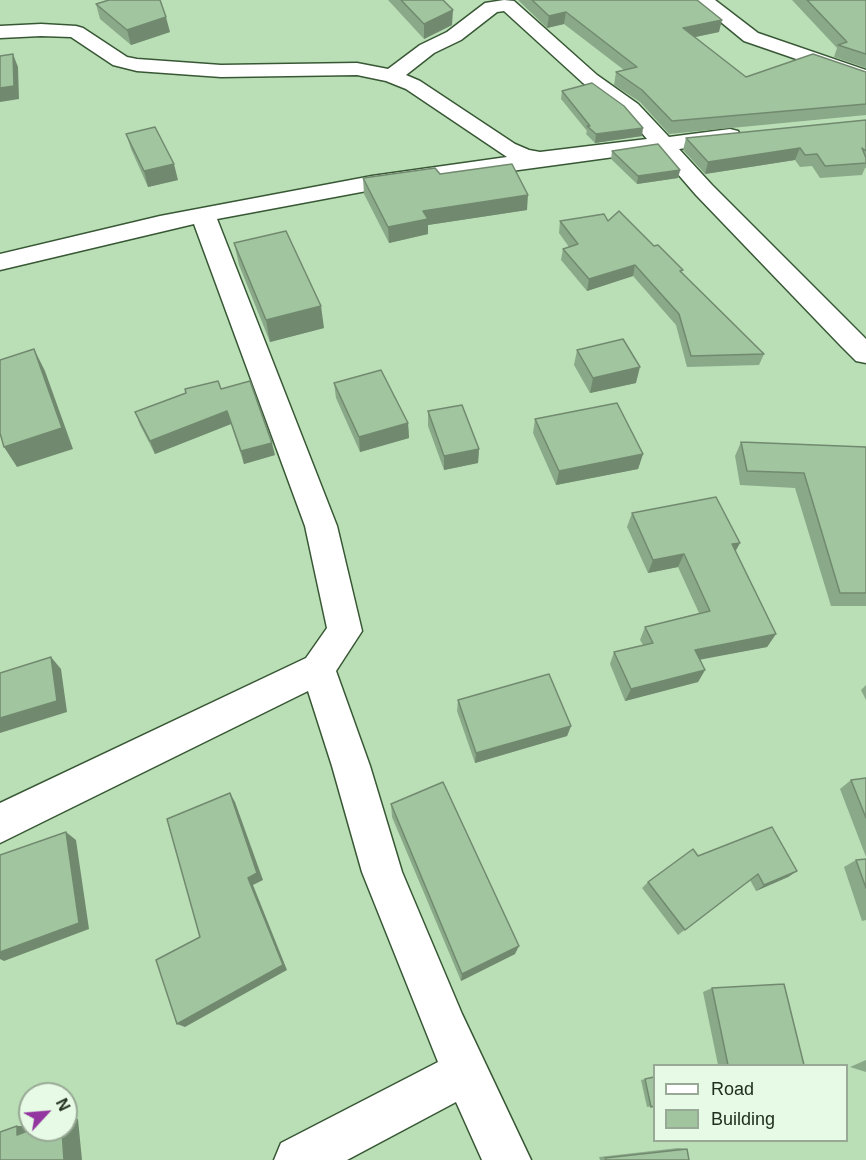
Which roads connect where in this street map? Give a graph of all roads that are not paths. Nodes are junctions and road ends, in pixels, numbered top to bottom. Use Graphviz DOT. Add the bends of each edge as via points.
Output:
graph roads {
  1 [pos="703,0"];
  2 [pos="0,32"];
  3 [pos="392,76"];
  4 [pos="866,77"];
  5 [pos="751,134"];
  6 [pos="661,143"];
  7 [pos="540,159"];
  8 [pos="203,214"];
  9 [pos="0,262"];
  10 [pos="866,354"];
  11 [pos="318,669"];
  12 [pos="0,823"];
  13 [pos="466,1072"];
  14 [pos="298,1160"];
  15 [pos="507,1160"];
  1 -- 4 [label="street" via="751,37"];
  2 -- 3 [label="street" via="76,32 120,61 137,65 222,71 357,69"];
  3 -- 6 [label="street" via="492,8 508,5 591,79 631,108"];
  3 -- 7 [label="street" via="413,85 507,149"];
  5 -- 6 [label="street"];
  6 -- 7 [label="street"];
  6 -- 10 [label="street"];
  7 -- 8 [label="street" via="372,183"];
  8 -- 9 [label="street"];
  8 -- 11 [label="street" via="321,526 345,631"];
  11 -- 12 [label="street"];
  11 -- 13 [label="street" via="382,872"];
  13 -- 14 [label="street"];
  13 -- 15 [label="street"];
}
